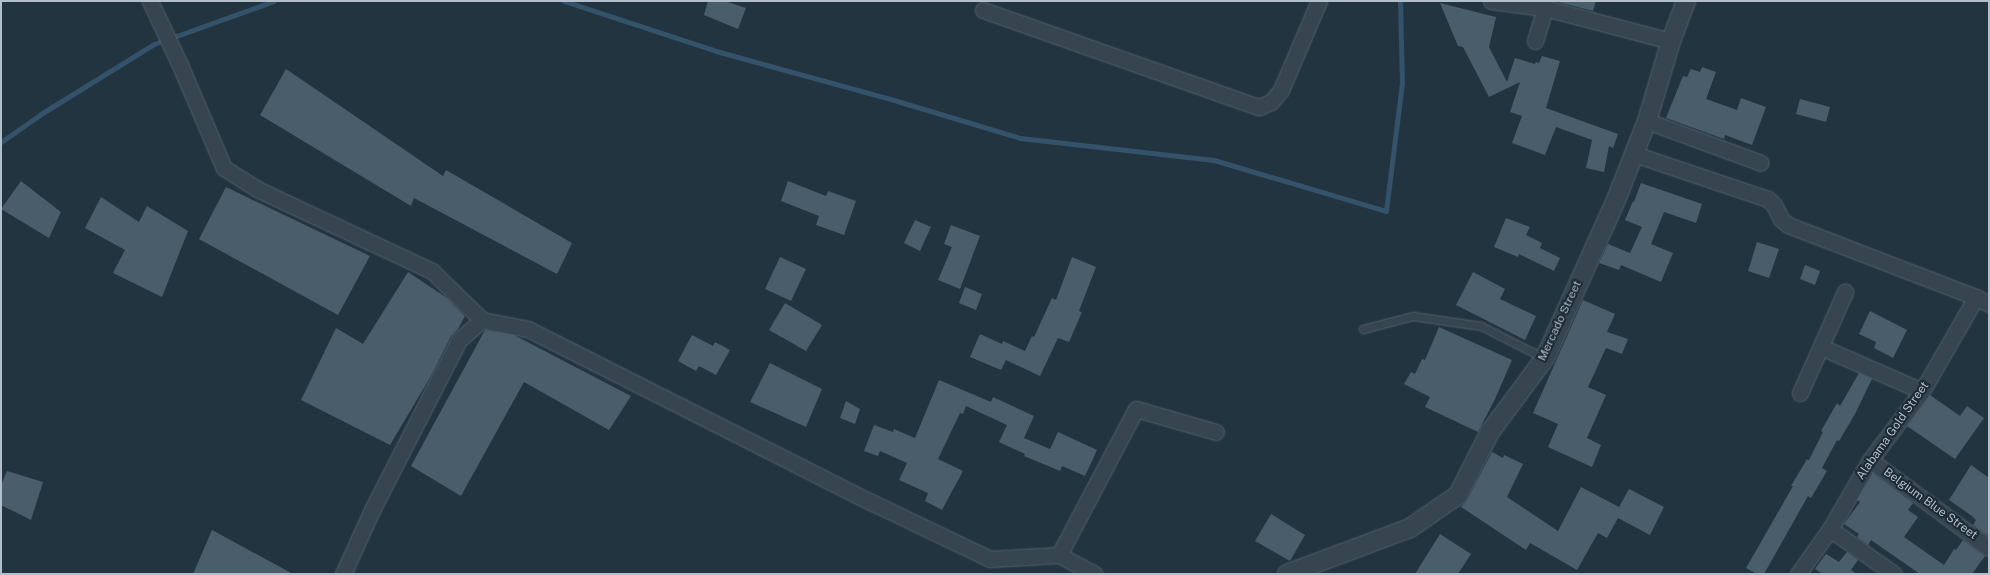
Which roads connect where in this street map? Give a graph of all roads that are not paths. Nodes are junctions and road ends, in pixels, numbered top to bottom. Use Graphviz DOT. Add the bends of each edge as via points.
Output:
graph roads {
  1 [pos="150,1"];
  2 [pos="1319,1"];
  3 [pos="1491,1"];
  4 [pos="1686,1"];
  5 [pos="1545,8"];
  6 [pos="983,10"];
  7 [pos="1535,41"];
  8 [pos="1671,42"];
  9 [pos="1648,121"];
  10 [pos="1634,154"];
  11 [pos="1760,163"];
  12 [pos="1845,292"];
  13 [pos="1983,300"];
  14 [pos="482,320"];
  15 [pos="1363,329"];
  16 [pos="1821,347"];
  17 [pos="1545,358"];
  18 [pos="1922,391"];
  19 [pos="1800,393"];
  20 [pos="1216,432"];
  21 [pos="1870,460"];
  22 [pos="1830,529"];
  23 [pos="1989,548"];
  24 [pos="1059,555"];
  25 [pos="343,574"];
  26 [pos="1094,574"];
  27 [pos="1286,574"];
  28 [pos="1798,574"];
  29 [pos="1894,574"];
  1 -- 14 [label="street" via="224,168 259,190 432,271"];
  2 -- 6 [label="street" via="1281,90 1271,102 1259,107"];
  3 -- 5 [label="street"];
  4 -- 8 [label="street, Mercado Street"];
  5 -- 7 [label="street"];
  5 -- 8 [label="street"];
  8 -- 9 [label="street, Mercado Street"];
  9 -- 10 [label="street, Mercado Street"];
  9 -- 11 [label="street"];
  10 -- 13 [label="street" via="1768,199 1788,225"];
  10 -- 17 [label="street, Mercado Street"];
  12 -- 16 [label="street"];
  13 -- 18 [label="street, Alabama Gold Street"];
  14 -- 24 [label="street" via="528,329 990,559"];
  14 -- 25 [label="street" via="459,340 373,508"];
  15 -- 17 [label="lane" via="1414,316 1474,324"];
  16 -- 18 [label="street"];
  16 -- 19 [label="street"];
  17 -- 27 [label="street, Mercado Street" via="1490,432 1458,495 1410,528"];
  18 -- 21 [label="street, Alabama Gold Street"];
  20 -- 24 [label="street" via="1136,409"];
  21 -- 22 [label="street, Alabama Gold Street"];
  21 -- 23 [label="street, Belgium Blue Street"];
  22 -- 28 [label="street, Alabama Gold Street"];
  22 -- 29 [label="street"];
  24 -- 26 [label="street"];
}
